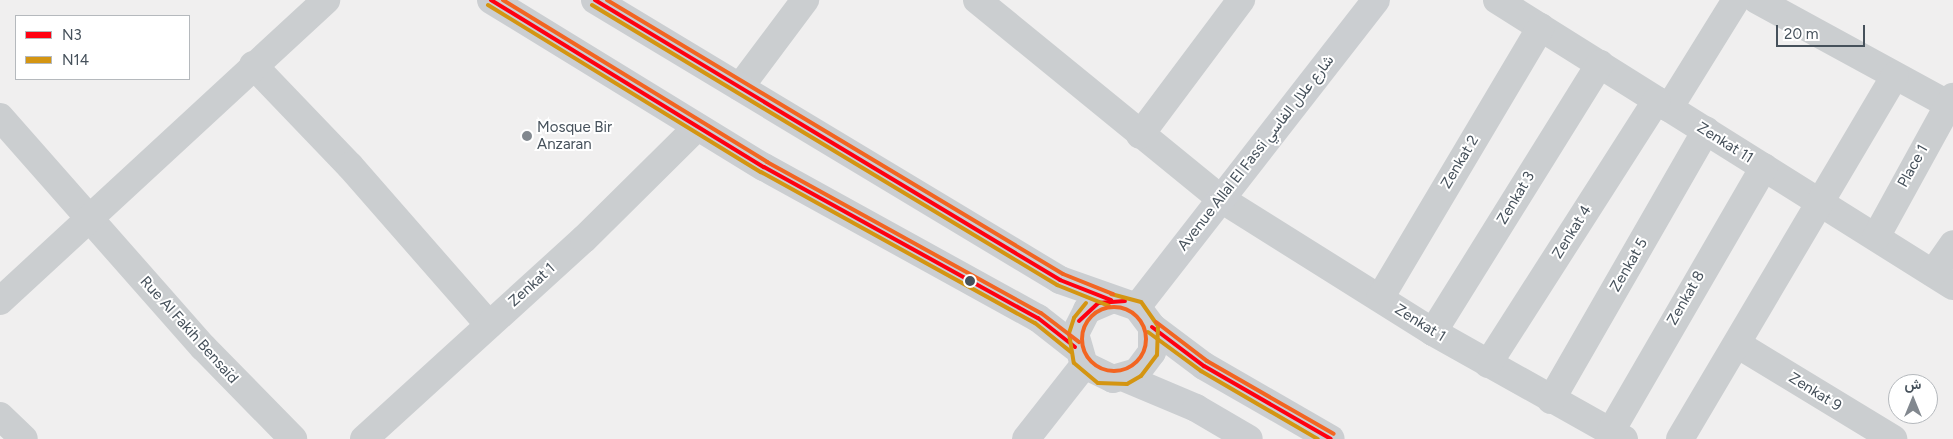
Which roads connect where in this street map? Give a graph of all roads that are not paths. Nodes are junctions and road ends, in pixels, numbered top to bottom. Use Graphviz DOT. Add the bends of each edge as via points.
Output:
graph roads {
  1 [pos="326,0"];
  2 [pos="491,0"];
  3 [pos="595,0"];
  4 [pos="805,0"];
  5 [pos="1241,0"];
  6 [pos="1376,0"];
  7 [pos="1497,0"];
  8 [pos="1736,0"];
  9 [pos="1757,0"];
  10 [pos="984,2"];
  11 [pos="1541,27"];
  12 [pos="1600,64"];
  13 [pos="254,65"];
  14 [pos="1895,76"];
  15 [pos="740,87"];
  16 [pos="1951,100"];
  17 [pos="1663,104"];
  18 [pos="0,117"];
  19 [pos="697,128"];
  20 [pos="1706,130"];
  21 [pos="1140,135"];
  22 [pos="1764,167"];
  23 [pos="1221,199"];
  24 [pos="1822,204"];
  25 [pos="89,219"];
  26 [pos="1876,237"];
  27 [pos="1953,244"];
  28 [pos="1943,279"];
  29 [pos="1380,298"];
  30 [pos="1111,300"];
  31 [pos="0,301"];
  32 [pos="1145,317"];
  33 [pos="489,325"];
  34 [pos="1433,332"];
  35 [pos="1737,344"];
  36 [pos="1080,356"];
  37 [pos="1488,364"];
  38 [pos="1125,378"];
  39 [pos="1551,400"];
  40 [pos="0,416"];
  41 [pos="1618,435"];
  42 [pos="24,439"];
  43 [pos="293,439"];
  44 [pos="364,439"];
  45 [pos="1026,439"];
  46 [pos="1249,439"];
  47 [pos="1331,439"];
  48 [pos="1680,439"];
  49 [pos="1893,439"];
  1 -- 13 [label="street"];
  2 -- 19 [label="main road"];
  3 -- 15 [label="main road"];
  4 -- 15 [label="street"];
  5 -- 21 [label="street"];
  6 -- 23 [label="main road, Avenue Allal El Fassi شارع علال الفاسي"];
  7 -- 11 [label="street, Zenkat 11"];
  8 -- 17 [label="street, Zenkat 4"];
  9 -- 14 [label="street"];
  10 -- 21 [label="street, Zenkat 1"];
  11 -- 12 [label="street, Zenkat 11"];
  11 -- 29 [label="street, Zenkat 2"];
  12 -- 17 [label="street, Zenkat 11"];
  12 -- 34 [label="street, Zenkat 3"];
  13 -- 25 [label="street"];
  13 -- 33 [label="street" via="350,166"];
  14 -- 16 [label="street"];
  14 -- 24 [label="street"];
  15 -- 30 [label="main road" via="1060,280"];
  16 -- 26 [label="street, Place 1"];
  17 -- 20 [label="street, Zenkat 11"];
  17 -- 37 [label="street, Zenkat 4"];
  18 -- 25 [label="street, Rue Al Fakih Bensaïd"];
  19 -- 33 [label="street, Zenkat 1"];
  19 -- 36 [label="main road" via="1038,318"];
  20 -- 22 [label="street, Zenkat 11"];
  20 -- 39 [label="street, Zenkat 5"];
  21 -- 23 [label="street, Zenkat 1"];
  22 -- 24 [label="street, Zenkat 11"];
  22 -- 41 [label="street, Zenkat 8"];
  23 -- 29 [label="street, Zenkat 1"];
  23 -- 32 [label="main road, Avenue Allal El Fassi شارع علال الفاسي"];
  24 -- 26 [label="street, Zenkat 11"];
  24 -- 35 [label="street"];
  25 -- 31 [label="street"];
  25 -- 43 [label="street, Rue Al Fakih Bensaïd"];
  26 -- 28 [label="street, Zenkat 11"];
  27 -- 28 [label="street"];
  29 -- 34 [label="street, Zenkat 1"];
  30 -- 32 [label="main road"];
  30 -- 36 [label="main road" via="1087,310 1077,328"];
  32 -- 38 [label="main road" via="1152,352 1146,363"];
  32 -- 47 [label="main road" via="1204,366"];
  33 -- 44 [label="street, Zenkat 1"];
  34 -- 37 [label="street, Zenkat 1"];
  35 -- 48 [label="street"];
  35 -- 49 [label="street, Zenkat 9"];
  36 -- 38 [label="main road" via="1100,377"];
  36 -- 45 [label="main road"];
  37 -- 39 [label="street, Zenkat 1"];
  38 -- 46 [label="main road" via="1196,408"];
  39 -- 41 [label="street, Zenkat 1"];
  40 -- 42 [label="street"];
}
